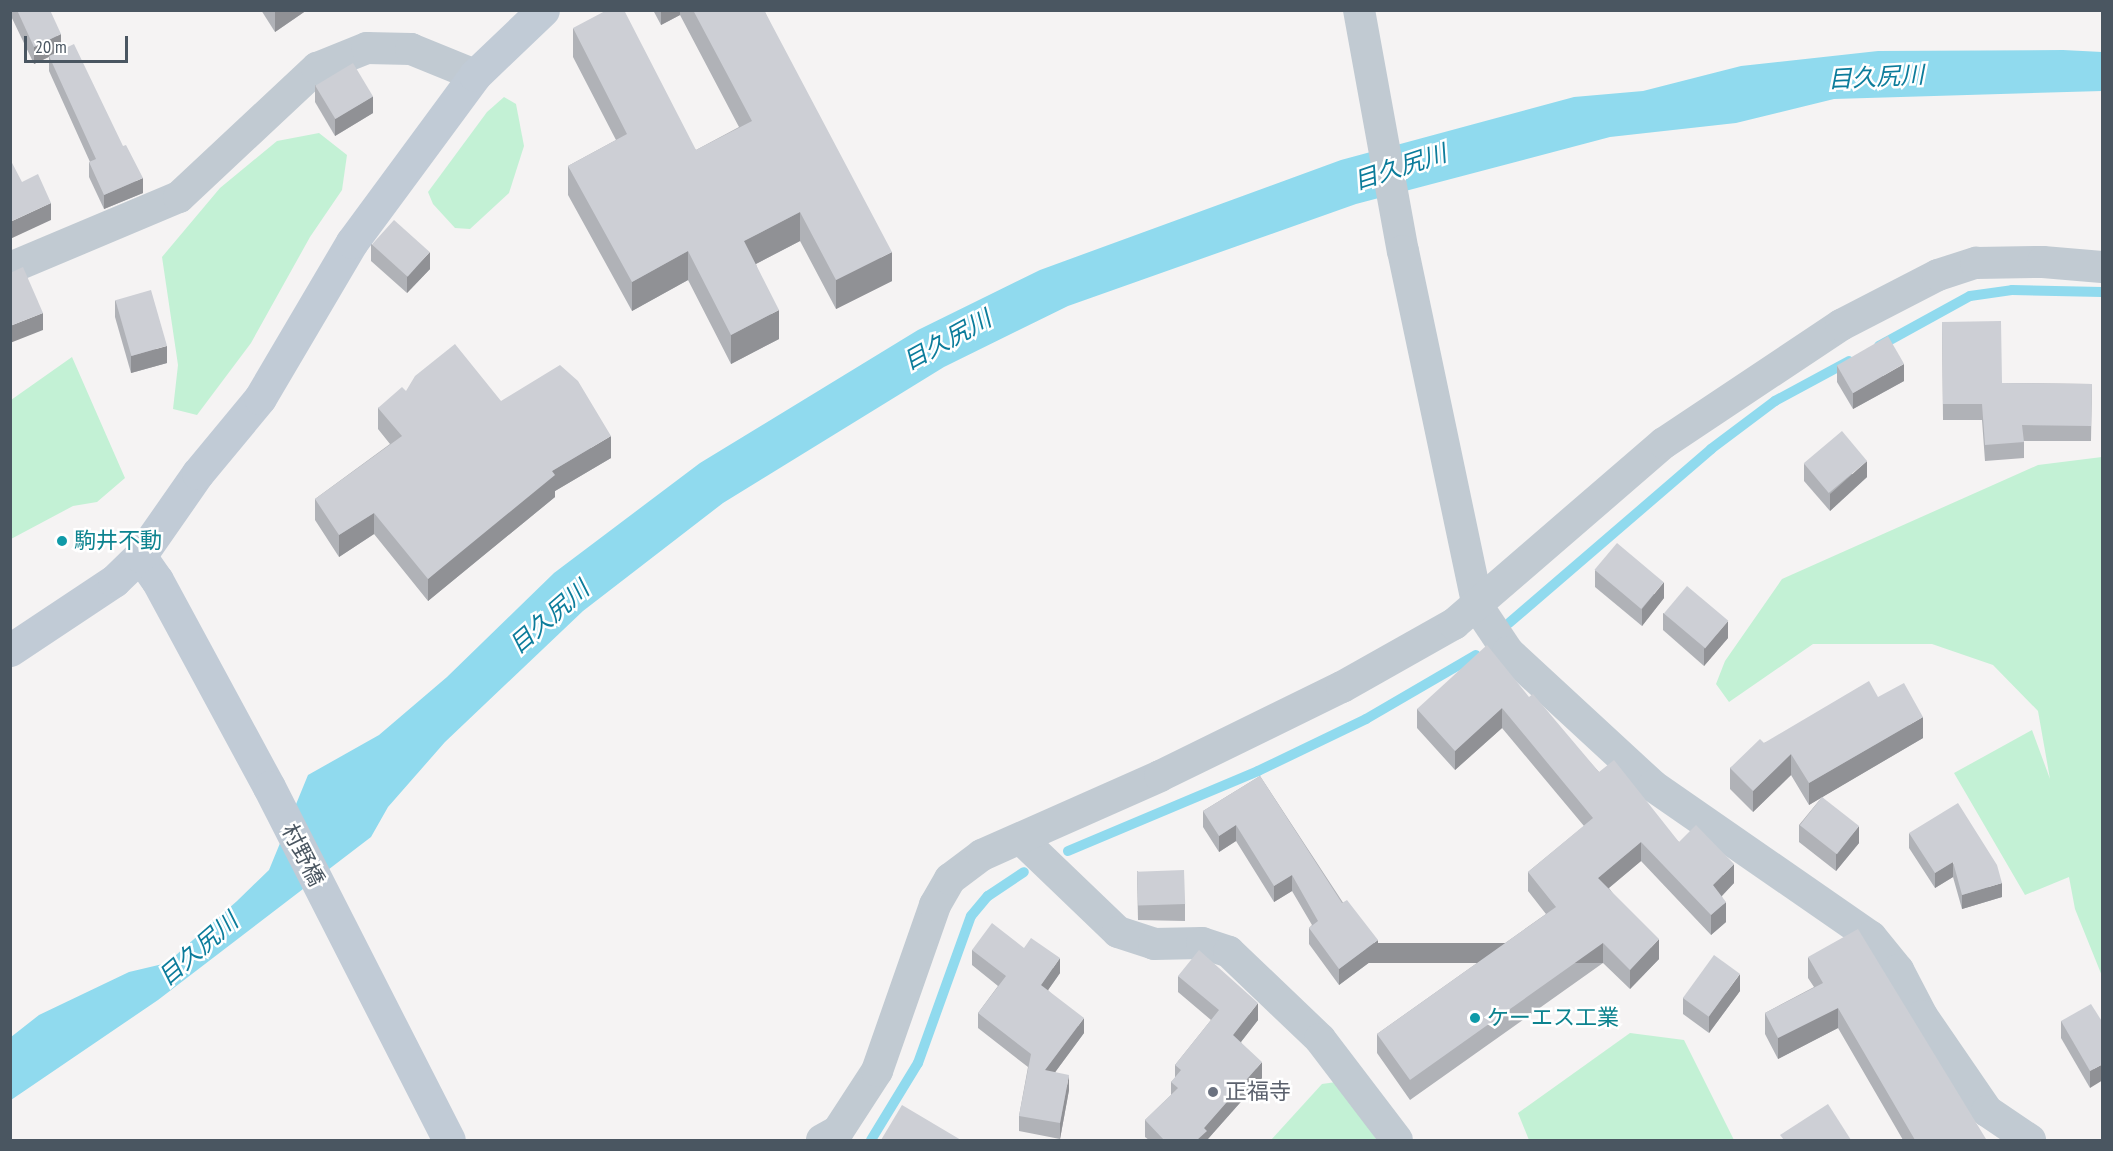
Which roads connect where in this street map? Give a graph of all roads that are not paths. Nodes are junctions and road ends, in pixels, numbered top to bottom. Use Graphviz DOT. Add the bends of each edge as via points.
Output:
graph roads {
  1 [pos="543,10"];
  2 [pos="1359,10"];
  3 [pos="475,75"];
  4 [pos="2103,267"];
  5 [pos="10,268"];
  6 [pos="140,556"];
  7 [pos="1478,607"];
  8 [pos="10,650"];
  9 [pos="1021,839"];
  10 [pos="449,1140"];
  11 [pos="822,1140"];
  12 [pos="1396,1140"];
  13 [pos="2030,1140"];
  1 -- 3 [label="street"];
  2 -- 7 [label="street" via="1403,252"];
  3 -- 5 [label="street" via="411,49 367,48 317,68 179,197"];
  3 -- 6 [label="street" via="352,242 260,398 198,473"];
  4 -- 7 [label="street" via="2043,262 1977,263 1938,275 1841,325 1664,443"];
  6 -- 8 [label="street" via="114,581"];
  6 -- 10 [label="street, 村野橋" via="157,580 269,787"];
  7 -- 9 [label="street" via="1342,687"];
  7 -- 13 [label="street" via="1508,652 1653,786 1871,936 1898,970 1922,1016 1987,1111"];
  9 -- 11 [label="street" via="982,855 950,879 935,905 877,1071 837,1131"];
  9 -- 12 [label="street" via="1118,932 1154,944 1202,943 1229,952 1320,1039"];
}
